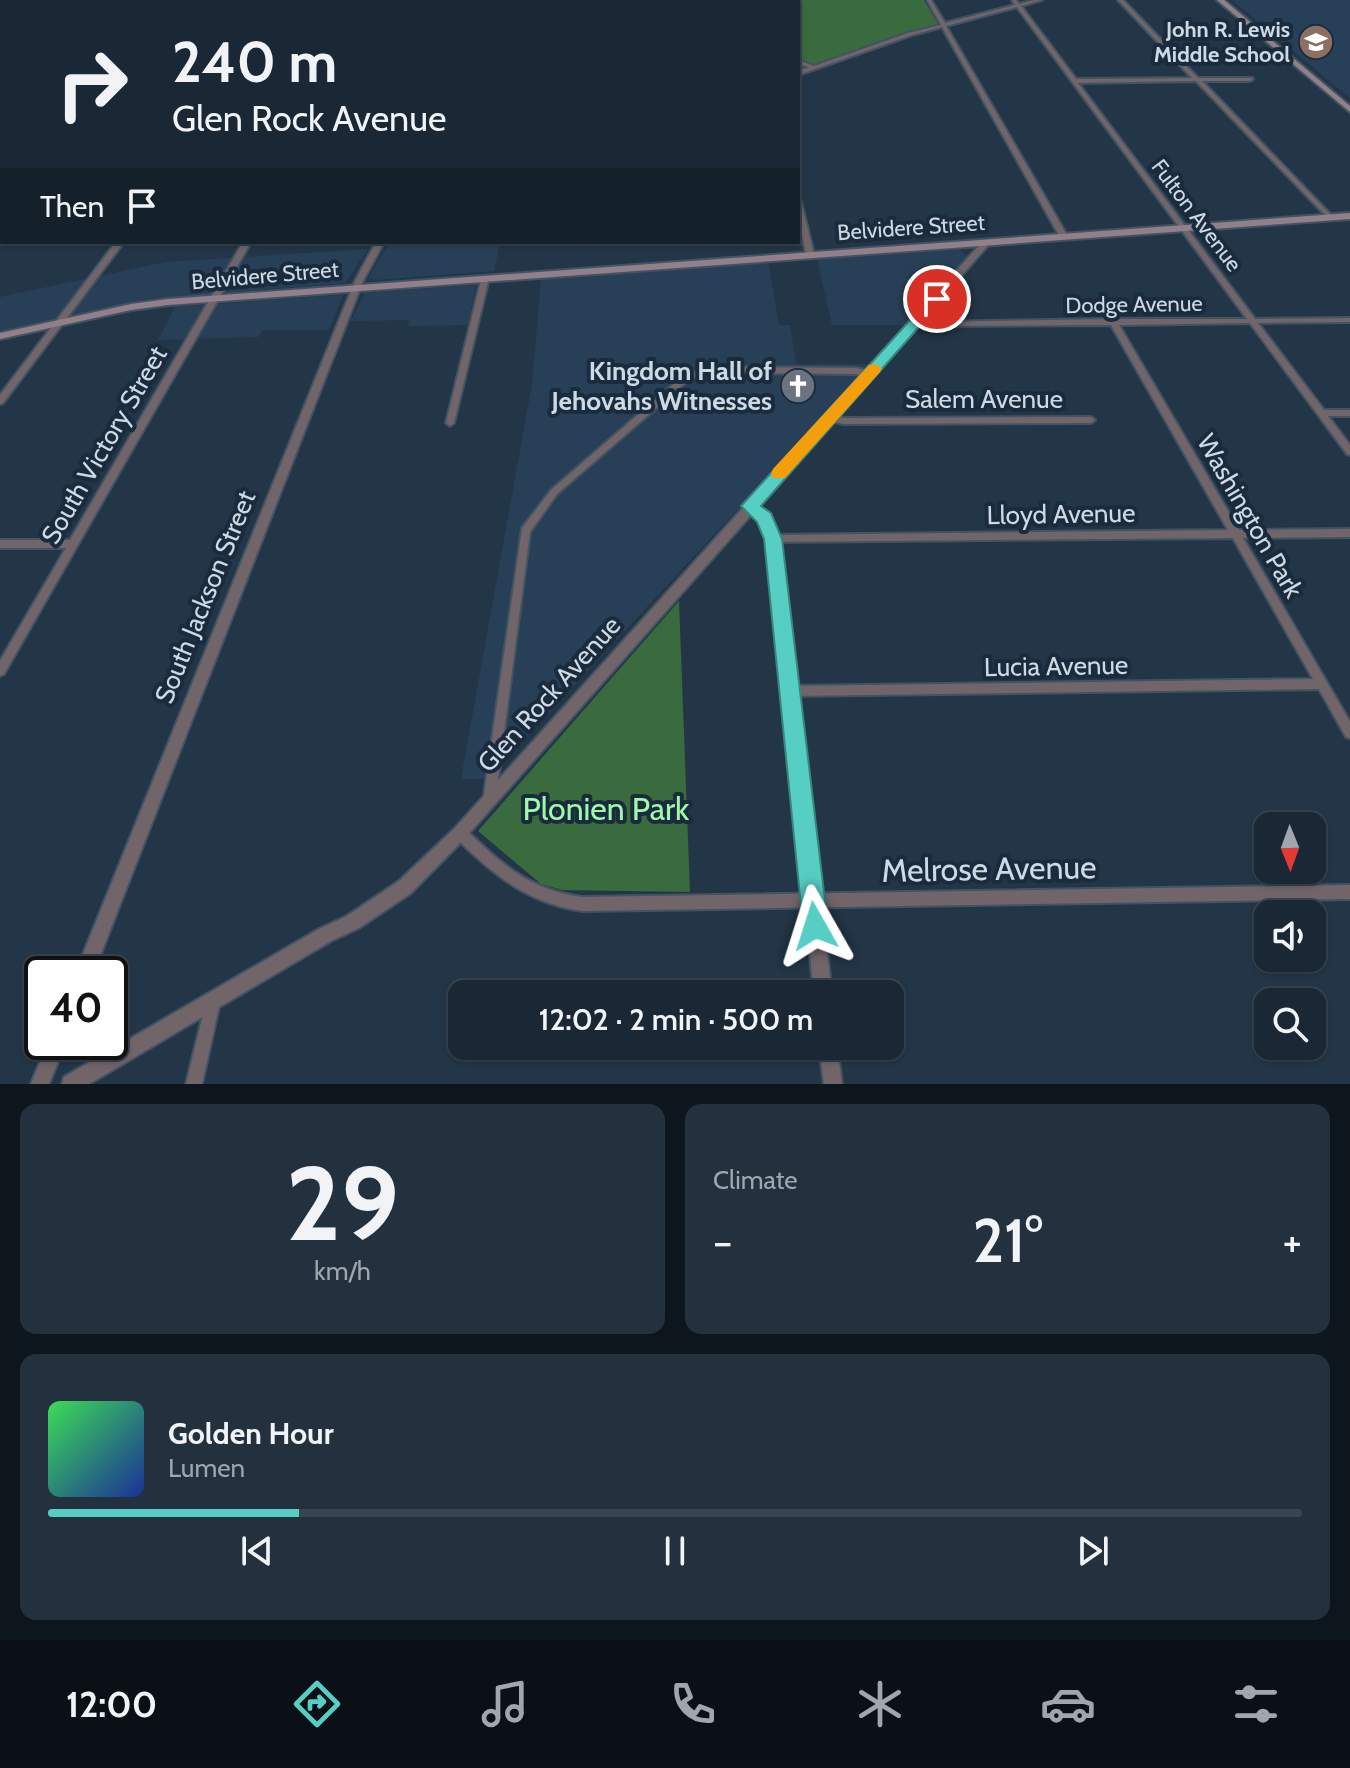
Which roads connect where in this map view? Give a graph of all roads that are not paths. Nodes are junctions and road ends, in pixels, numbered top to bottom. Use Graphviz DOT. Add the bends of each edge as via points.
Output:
graph roads {
  1 [pos="929,0"];
  2 [pos="1040,0"];
  3 [pos="1120,0"];
  4 [pos="1220,0"];
  5 [pos="1016,3"];
  6 [pos="943,25"];
  7 [pos="800,63"];
  8 [pos="813,67"];
  9 [pos="800,72"];
  10 [pos="1250,79"];
  11 [pos="1197,80"];
  12 [pos="1074,81"];
  13 [pos="1350,110"];
  14 [pos="800,211"];
  15 [pos="1350,216"];
  16 [pos="1330,217"];
  17 [pos="1184,229"];
  18 [pos="1064,237"];
  19 [pos="987,242"];
  20 [pos="119,244"];
  21 [pos="246,244"];
  22 [pos="379,244"];
  23 [pos="810,254"];
  24 [pos="485,278"];
  25 [pos="356,288"];
  26 [pos="214,299"];
  27 [pos="918,320"];
  28 [pos="1252,320"];
  29 [pos="1350,320"];
  30 [pos="1113,321"];
  31 [pos="60,323"];
  32 [pos="0,336"];
  33 [pos="869,374"];
  34 [pos="0,401"];
  35 [pos="1321,413"];
  36 [pos="1350,413"];
  37 [pos="829,418"];
  38 [pos="1091,420"];
  39 [pos="450,423"];
  40 [pos="1350,452"];
  41 [pos="750,506"];
  42 [pos="1350,533"];
  43 [pos="1235,534"];
  44 [pos="773,539"];
  45 [pos="0,544"];
  46 [pos="73,544"];
  47 [pos="0,671"];
  48 [pos="1322,684"];
  49 [pos="790,691"];
  50 [pos="1350,733"];
  51 [pos="490,795"];
  52 [pos="460,833"];
  53 [pos="1350,892"];
  54 [pos="813,900"];
  55 [pos="91,956"];
  56 [pos="822,980"];
  57 [pos="213,1002"];
  58 [pos="50,1060"];
  59 [pos="830,1060"];
  60 [pos="40,1084"];
  61 [pos="71,1084"];
  62 [pos="194,1084"];
  63 [pos="833,1084"];
  1 -- 6 [label="street"];
  2 -- 5 [label="street"];
  3 -- 11 [label="street"];
  4 -- 13 [label="main road"];
  5 -- 6 [label="street"];
  5 -- 12 [label="street, Fulton Avenue"];
  6 -- 8 [label="street"];
  6 -- 18 [label="street"];
  7 -- 8 [label="street"];
  8 -- 9 [label="street"];
  10 -- 11 [label="street"];
  11 -- 12 [label="street"];
  11 -- 16 [label="street"];
  12 -- 17 [label="street, Fulton Avenue"];
  14 -- 23 [label="street"];
  15 -- 16 [label="main road, Belvidere Street"];
  16 -- 17 [label="main road, Belvidere Street"];
  17 -- 18 [label="main road, Belvidere Street"];
  17 -- 28 [label="street, Fulton Avenue"];
  18 -- 19 [label="main road, Belvidere Street"];
  19 -- 23 [label="main road, Belvidere Street"];
  19 -- 27 [label="street, Glen Rock Avenue"];
  20 -- 31 [label="street"];
  21 -- 26 [label="street, South Victory Street"];
  22 -- 25 [label="street, South Jackson Street"];
  23 -- 24 [label="main road, Belvidere Street"];
  24 -- 25 [label="main road, Belvidere Street"];
  24 -- 39 [label="street"];
  25 -- 26 [label="main road, Belvidere Street"];
  25 -- 55 [label="street, South Jackson Street"];
  26 -- 31 [label="main road, Belvidere Street" via="131,307"];
  26 -- 46 [label="street, South Victory Street"];
  27 -- 30 [label="street, Dodge Avenue"];
  27 -- 33 [label="street, Glen Rock Avenue"];
  28 -- 29 [label="street, Dodge Avenue"];
  28 -- 30 [label="street, Dodge Avenue"];
  28 -- 35 [label="street, Fulton Avenue"];
  30 -- 43 [label="street, Washington Park"];
  31 -- 32 [label="main road, Belvidere Street"];
  31 -- 34 [label="street"];
  33 -- 37 [label="street, Glen Rock Avenue"];
  33 -- 51 [label="street" via="719,370 688,376 554,492 525,531"];
  35 -- 36 [label="street"];
  35 -- 40 [label="street, Fulton Avenue"];
  37 -- 38 [label="street, Salem Avenue"];
  37 -- 41 [label="street, Glen Rock Avenue"];
  41 -- 44 [label="street" via="764,518"];
  41 -- 51 [label="street, Glen Rock Avenue"];
  42 -- 43 [label="street, Lloyd Avenue"];
  43 -- 44 [label="street, Lloyd Avenue"];
  43 -- 48 [label="street, Washington Park"];
  44 -- 49 [label="street"];
  45 -- 46 [label="street"];
  46 -- 47 [label="street, South Victory Street"];
  48 -- 49 [label="street, Lucia Avenue"];
  48 -- 50 [label="street, Washington Park"];
  49 -- 54 [label="street"];
  51 -- 52 [label="street, Glen Rock Avenue"];
  52 -- 54 [label="street, Melrose Avenue" via="524,888 556,902"];
  52 -- 57 [label="street, Glen Rock Avenue" via="405,887"];
  53 -- 54 [label="street, Melrose Avenue"];
  54 -- 56 [label="street"];
  57 -- 61 [label="street, Glen Rock Avenue"];
  57 -- 62 [label="street"];
  58 -- 60 [label="street"];
  59 -- 63 [label="street"];
}
